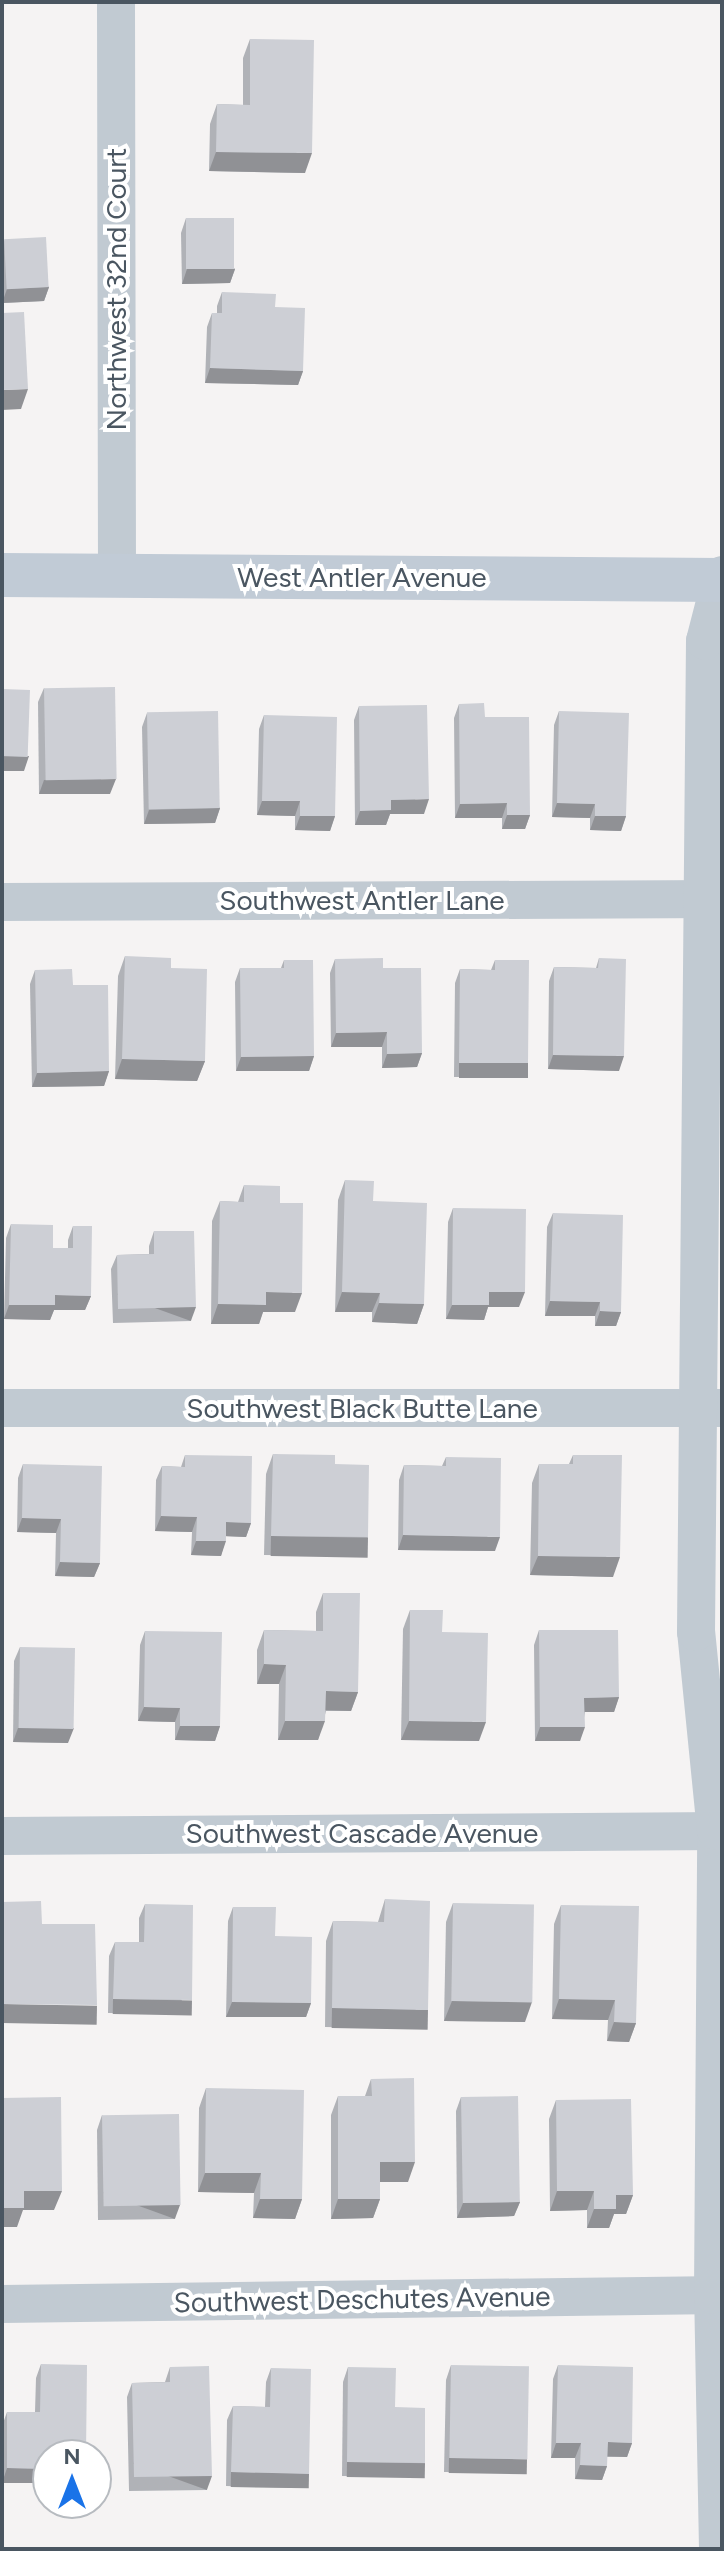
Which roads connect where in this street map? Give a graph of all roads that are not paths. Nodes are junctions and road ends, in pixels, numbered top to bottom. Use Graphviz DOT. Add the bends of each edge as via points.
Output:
graph roads {
  1 [pos="116,2"];
  2 [pos="2,575"];
  3 [pos="117,576"];
  4 [pos="721,578"];
  5 [pos="712,899"];
  6 [pos="2,902"];
  7 [pos="2,1408"];
  8 [pos="711,1408"];
  9 [pos="719,1831"];
  10 [pos="2,1836"];
  11 [pos="717,2295"];
  12 [pos="2,2304"];
  13 [pos="718,2549"];
  1 -- 3 [label="street, Northwest 32nd Court"];
  2 -- 3 [label="street, West Antler Avenue"];
  3 -- 4 [label="street, West Antler Avenue"];
  4 -- 5 [label="street" via="705,641"];
  5 -- 6 [label="street, Southwest Antler Lane"];
  5 -- 8 [label="street"];
  7 -- 8 [label="street, Southwest Black Butte Lane"];
  8 -- 9 [label="street" via="696,1632"];
  9 -- 10 [label="street, Southwest Cascade Avenue"];
  9 -- 11 [label="street"];
  11 -- 12 [label="street, Southwest Deschutes Avenue"];
  11 -- 13 [label="street"];
}
